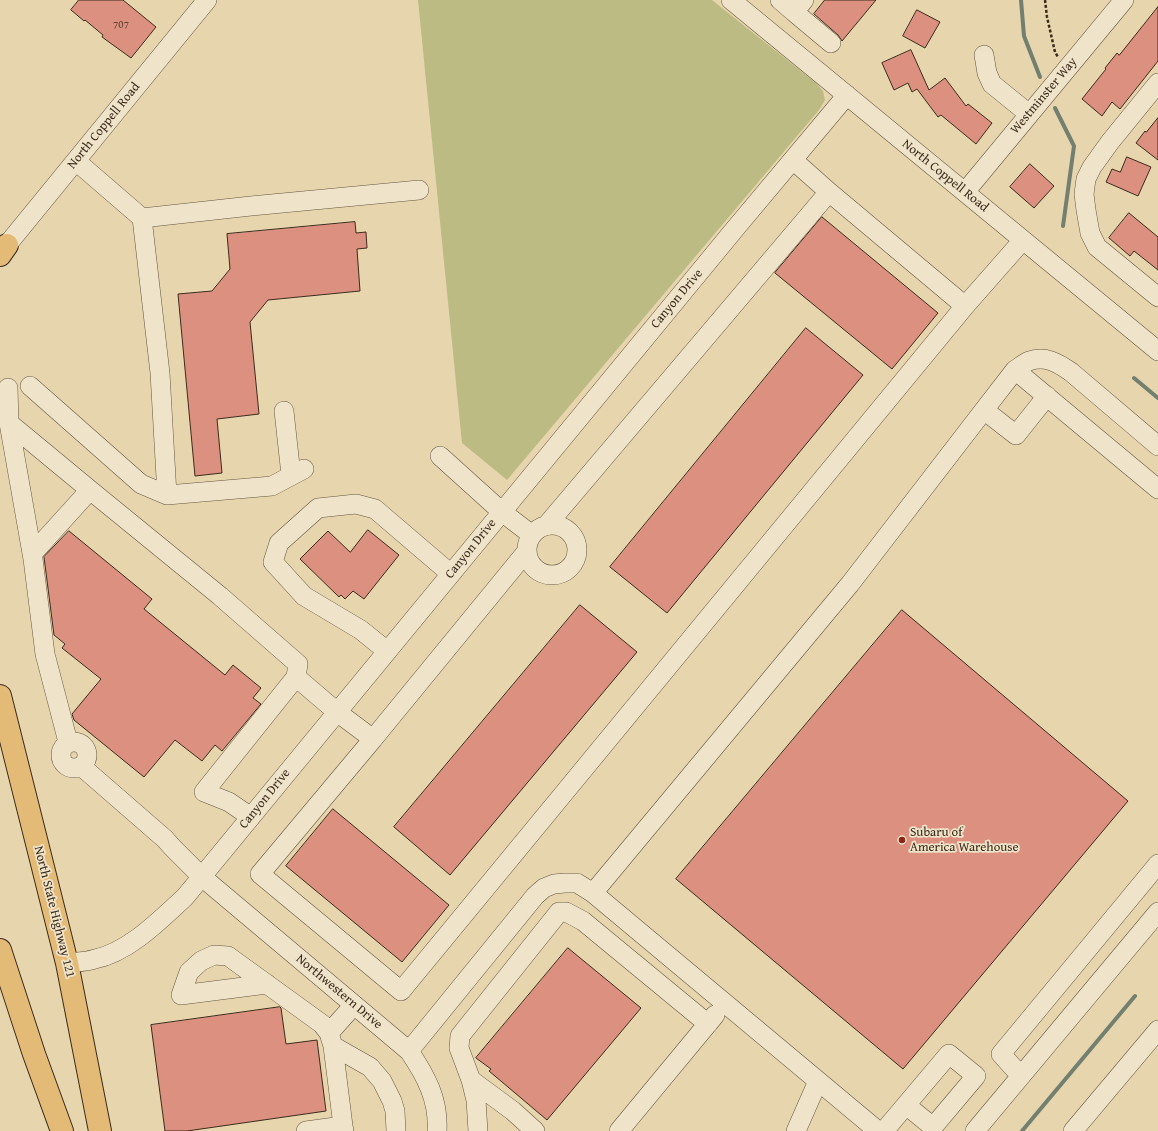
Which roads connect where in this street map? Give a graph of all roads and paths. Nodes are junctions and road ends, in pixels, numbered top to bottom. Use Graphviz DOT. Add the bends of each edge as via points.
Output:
graph roads {
  1 [pos="207,0"];
  2 [pos="731,0"];
  3 [pos="1045,0"];
  4 [pos="1124,0"];
  5 [pos="793,4"];
  6 [pos="831,43"];
  7 [pos="984,55"];
  8 [pos="1068,67"];
  9 [pos="1158,83"];
  10 [pos="847,95"];
  11 [pos="1029,114"];
  12 [pos="793,160"];
  13 [pos="76,161"];
  14 [pos="419,190"];
  15 [pos="828,192"];
  16 [pos="964,192"];
  17 [pos="142,218"];
  18 [pos="1022,240"];
  19 [pos="2,249"];
  20 [pos="1158,297"];
  21 [pos="965,306"];
  22 [pos="1158,351"];
  23 [pos="1015,370"];
  24 [pos="14,387"];
  25 [pos="1047,396"];
  26 [pos="984,410"];
  27 [pos="284,411"];
  28 [pos="9,423"];
  29 [pos="1158,446"];
  30 [pos="440,456"];
  31 [pos="1158,489"];
  32 [pos="90,490"];
  33 [pos="167,495"];
  34 [pos="502,512"];
  35 [pos="535,537"];
  36 [pos="32,554"];
  37 [pos="451,574"];
  38 [pos="387,651"];
  39 [pos="296,677"];
  40 [pos="0,696"];
  41 [pos="337,712"];
  42 [pos="373,739"];
  43 [pos="251,817"];
  44 [pos="1158,864"];
  45 [pos="202,877"];
  46 [pos="593,893"];
  47 [pos="1158,912"];
  48 [pos="0,950"];
  49 [pos="68,963"];
  50 [pos="267,984"];
  51 [pos="725,1003"];
  52 [pos="354,1005"];
  53 [pos="708,1024"];
  54 [pos="1158,1030"];
  55 [pos="331,1039"];
  56 [pos="409,1051"];
  57 [pos="1021,1076"];
  58 [pos="471,1080"];
  59 [pos="818,1081"];
  60 [pos="906,1105"];
  61 [pos="343,1128"];
  62 [pos="62,1131"];
  63 [pos="100,1131"];
  64 [pos="306,1131"];
  65 [pos="309,1131"];
  66 [pos="396,1131"];
  67 [pos="437,1131"];
  68 [pos="478,1131"];
  69 [pos="535,1131"];
  70 [pos="619,1131"];
  71 [pos="796,1131"];
  72 [pos="878,1131"];
  73 [pos="884,1131"];
  74 [pos="975,1131"];
  75 [pos="1073,1131"];
  1 -- 13 [label="street, North Coppell Road"];
  2 -- 10 [label="street, North Coppell Road"];
  3 -- 8 [label="path" via="1055,52"];
  4 -- 8 [label="street, Westminster Way"];
  5 -- 6 [label="street"];
  7 -- 11 [label="street" via="992,84"];
  8 -- 11 [label="street, Westminster Way"];
  9 -- 20 [label="street" via="1092,167 1086,179 1084,194 1090,233 1098,247"];
  10 -- 12 [label="street, Canyon Drive"];
  10 -- 16 [label="street, North Coppell Road"];
  11 -- 16 [label="street, Westminster Way"];
  12 -- 15 [label="street"];
  12 -- 34 [label="street, Canyon Drive"];
  13 -- 17 [label="street"];
  13 -- 19 [label="street, North Coppell Road"];
  14 -- 17 [label="street"];
  15 -- 21 [label="street"];
  15 -- 35 [label="street"];
  16 -- 18 [label="street, North Coppell Road"];
  17 -- 33 [label="street" via="160,373"];
  18 -- 21 [label="street"];
  18 -- 22 [label="street, North Coppell Road"];
  21 -- 42 [label="street" via="401,990 260,874"];
  23 -- 25 [label="street"];
  23 -- 26 [label="street"];
  23 -- 29 [label="street" via="1029,361 1043,358 1058,363"];
  24 -- 28 [label="street"];
  24 -- 33 [label="street" via="141,484"];
  25 -- 26 [label="street" via="1016,435"];
  25 -- 31 [label="street"];
  26 -- 46 [label="street" via="850,584"];
  27 -- 33 [label="street" via="297,472 272,486"];
  28 -- 32 [label="street"];
  28 -- 36 [label="street"];
  30 -- 34 [label="street"];
  32 -- 36 [label="street"];
  32 -- 39 [label="street" via="220,596 298,664"];
  34 -- 35 [label="street"];
  34 -- 37 [label="street, Canyon Drive"];
  35 -- 42 [label="street"];
  36 -- 45 [label="street, Northwestern Drive" via="45,654 68,742 62,749 63,762 70,768 81,766 165,839"];
  37 -- 38 [label="street, Canyon Drive"];
  37 -- 38 [label="street" via="375,509 356,504 318,508 279,543 273,562 304,596 361,630"];
  38 -- 41 [label="street, Canyon Drive"];
  39 -- 41 [label="street"];
  39 -- 43 [label="street" via="204,792 229,802"];
  40 -- 49 [label="main road, North State Highway 121"];
  41 -- 42 [label="street"];
  41 -- 43 [label="street, Canyon Drive"];
  43 -- 45 [label="street, Canyon Drive"];
  44 -- 57 [label="street" via="1001,1054"];
  45 -- 49 [label="street, Canyon Drive" via="185,897 135,940 110,954"];
  45 -- 52 [label="street, Northwestern Drive"];
  46 -- 51 [label="street"];
  46 -- 56 [label="street" via="577,883 554,884 544,888"];
  47 -- 57 [label="street"];
  48 -- 62 [label="main road"];
  49 -- 63 [label="main road, North State Highway 121"];
  50 -- 55 [label="street" via="322,1024"];
  51 -- 53 [label="street"];
  51 -- 59 [label="street"];
  52 -- 55 [label="street"];
  52 -- 56 [label="street, Northwestern Drive"];
  53 -- 58 [label="street" via="583,921 566,912 559,912 460,1036 459,1048"];
  53 -- 70 [label="street"];
  54 -- 75 [label="street"];
  55 -- 61 [label="street"];
  55 -- 66 [label="street" via="370,1067 382,1081 395,1111"];
  56 -- 67 [label="street, Northwestern Drive" via="423,1071 432,1092 438,1119"];
  57 -- 74 [label="street"];
  58 -- 68 [label="street" via="476,1100"];
  58 -- 69 [label="street"];
  59 -- 71 [label="street"];
  59 -- 72 [label="street"];
  60 -- 73 [label="street"];
  61 -- 65 [label="street"];
  64 -- 65 [label="street"];
}
